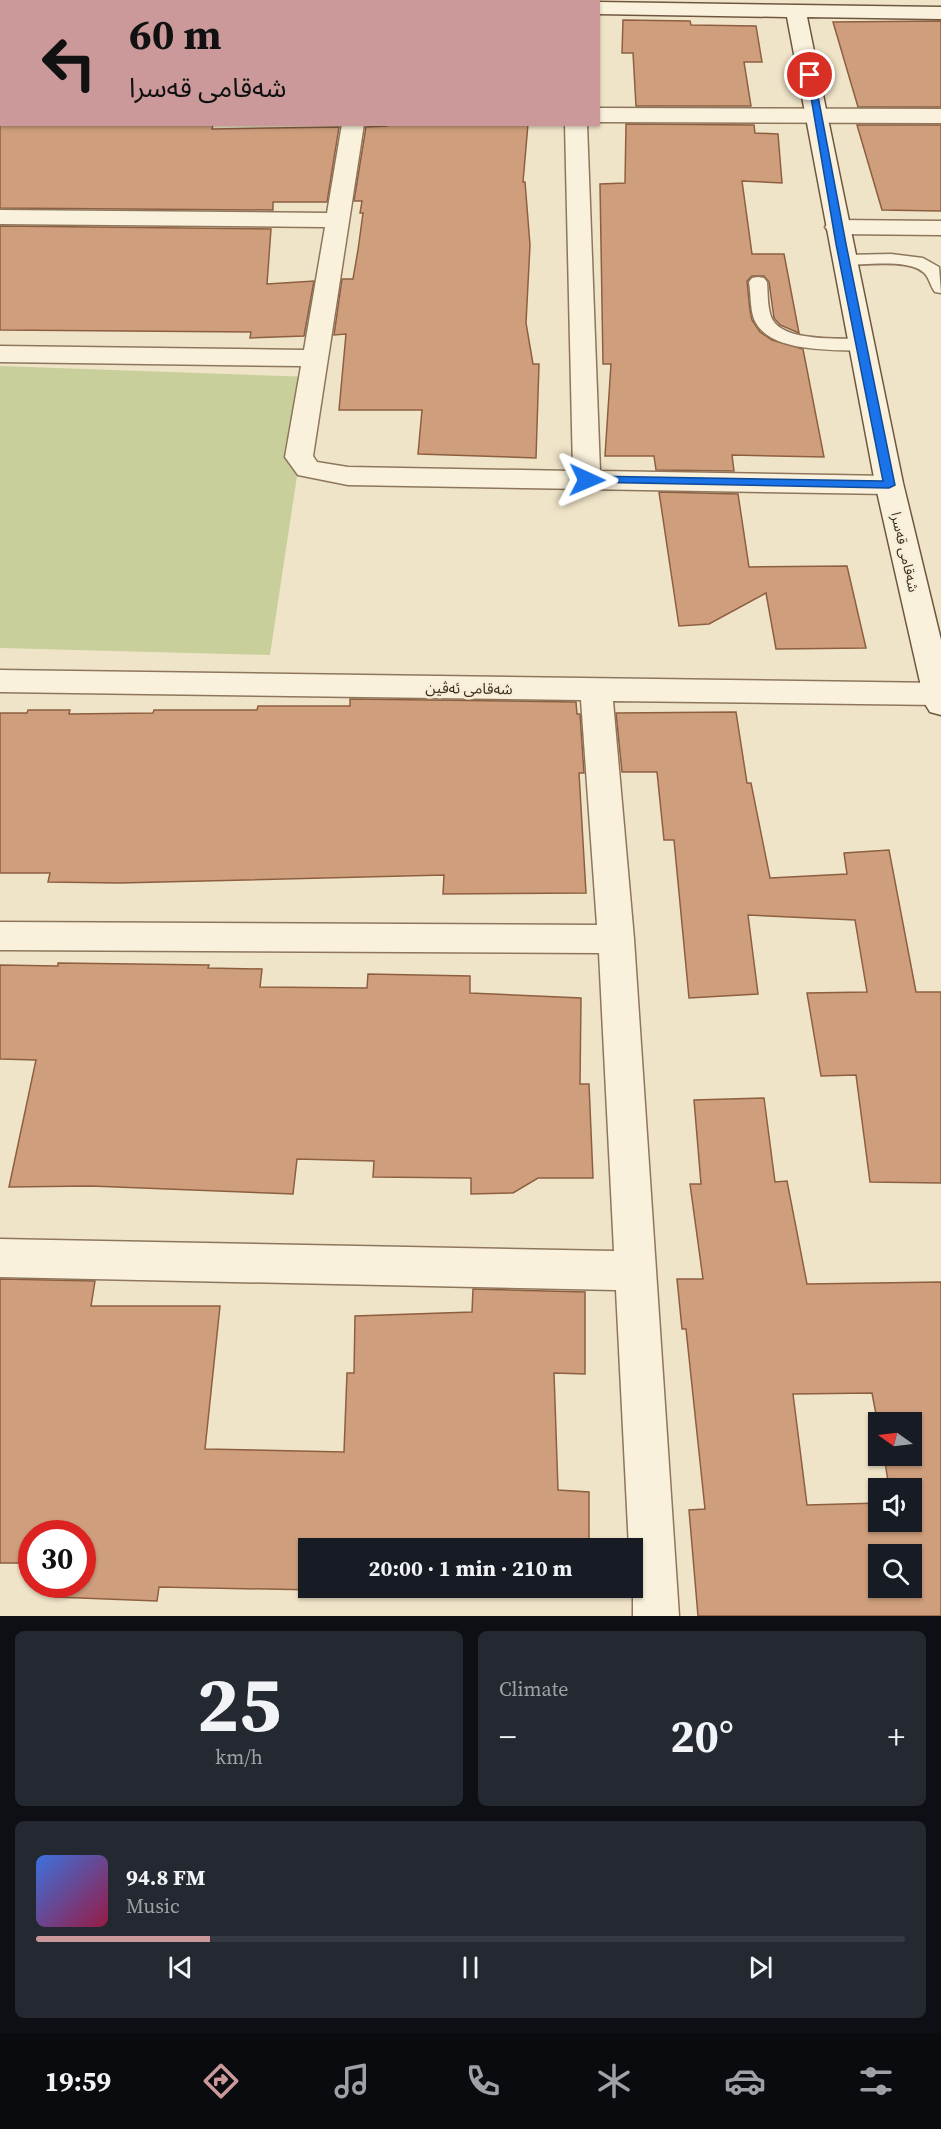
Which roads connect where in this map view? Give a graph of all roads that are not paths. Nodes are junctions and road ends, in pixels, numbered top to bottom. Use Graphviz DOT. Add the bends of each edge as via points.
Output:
graph roads {
  1 [pos="600,8"];
  2 [pos="796,12"];
  3 [pos="941,13"];
  4 [pos="600,116"];
  5 [pos="941,116"];
  6 [pos="819,118"];
  7 [pos="353,126"];
  8 [pos="576,126"];
  9 [pos="0,218"];
  10 [pos="339,219"];
  11 [pos="837,227"];
  12 [pos="941,228"];
  13 [pos="844,260"];
  14 [pos="758,282"];
  15 [pos="941,288"];
  16 [pos="861,345"];
  17 [pos="0,354"];
  18 [pos="314,358"];
  19 [pos="587,480"];
  20 [pos="889,485"];
  21 [pos="0,681"];
  22 [pos="596,689"];
  23 [pos="940,699"];
  24 [pos="0,936"];
  25 [pos="616,939"];
  26 [pos="0,1258"];
  27 [pos="636,1271"];
  28 [pos="656,1616"];
  1 -- 2 [label="street"];
  2 -- 3 [label="street"];
  2 -- 6 [label="street, شەقامی قەسرا"];
  4 -- 6 [label="street"];
  5 -- 6 [label="street"];
  6 -- 11 [label="street, شەقامی قەسرا"];
  7 -- 10 [label="street"];
  8 -- 19 [label="street"];
  9 -- 10 [label="street"];
  10 -- 18 [label="street"];
  11 -- 12 [label="street"];
  11 -- 13 [label="street, شەقامی قەسرا"];
  13 -- 15 [label="lane" via="917,262 932,269"];
  13 -- 16 [label="street, شەقامی قەسرا"];
  14 -- 16 [label="lane" via="765,323 776,335"];
  16 -- 20 [label="street, شەقامی قەسرا"];
  17 -- 18 [label="street"];
  18 -- 19 [label="street" via="299,457 308,469 348,476"];
  19 -- 20 [label="street"];
  20 -- 23 [label="street, شەقامی قەسرا"];
  21 -- 22 [label="street, شەقامی ئەڤین"];
  22 -- 23 [label="street, شەقامی ئەڤین"];
  22 -- 25 [label="street"];
  24 -- 25 [label="street"];
  25 -- 27 [label="street"];
  26 -- 27 [label="street"];
  27 -- 28 [label="street"];
}
